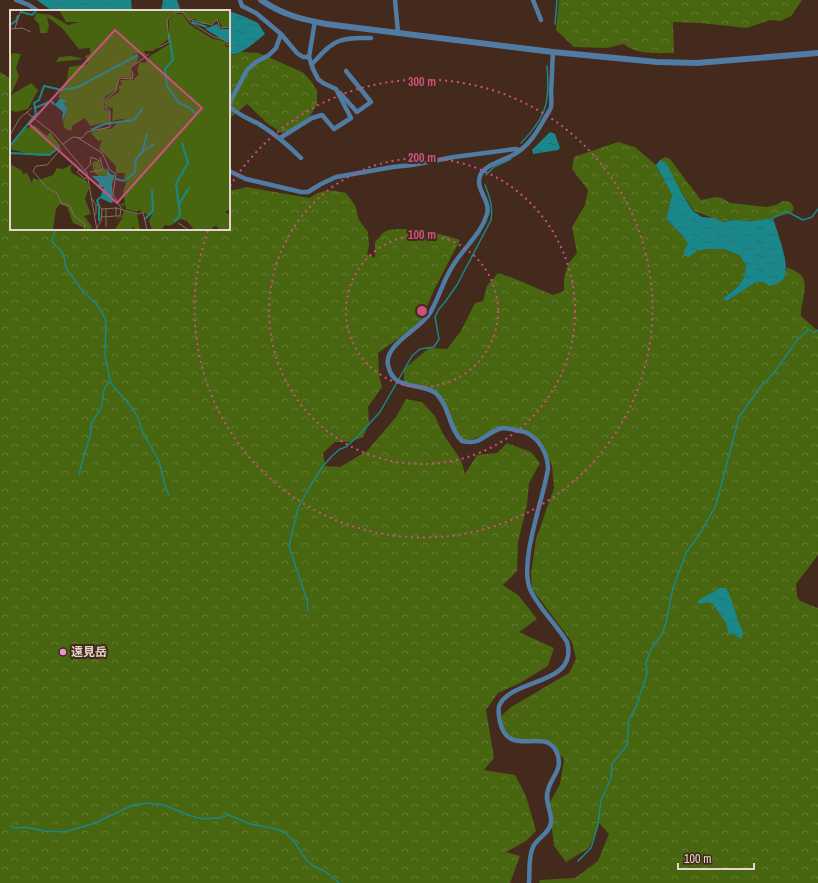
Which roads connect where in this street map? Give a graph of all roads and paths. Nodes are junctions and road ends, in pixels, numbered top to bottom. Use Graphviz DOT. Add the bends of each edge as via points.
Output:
graph roads {
  1 [pos="16,0"];
  2 [pos="240,0"];
  3 [pos="261,0"];
  4 [pos="395,0"];
  5 [pos="532,0"];
  6 [pos="36,10"];
  7 [pos="541,20"];
  8 [pos="315,21"];
  9 [pos="398,32"];
  10 [pos="281,34"];
  11 [pos="371,38"];
  12 [pos="553,52"];
  13 [pos="818,53"];
  14 [pos="309,57"];
  15 [pos="312,64"];
  16 [pos="346,71"];
  17 [pos="336,89"];
  18 [pos="230,102"];
  19 [pos="230,107"];
  20 [pos="280,138"];
  21 [pos="520,150"];
  22 [pos="301,158"];
  23 [pos="230,171"];
  24 [pos="529,883"];
  1 -- 6 [label="street"];
  2 -- 10 [label="street" via="242,6 256,13"];
  3 -- 8 [label="street" via="293,17"];
  4 -- 9 [label="street"];
  5 -- 7 [label="street"];
  8 -- 9 [label="street"];
  8 -- 14 [label="street"];
  9 -- 12 [label="street"];
  10 -- 14 [label="street" via="297,53"];
  10 -- 18 [label="street" via="276,48 247,70"];
  11 -- 15 [label="street" via="339,41"];
  12 -- 13 [label="street" via="694,63"];
  12 -- 21 [label="street" via="551,106 536,135"];
  14 -- 15 [label="street"];
  15 -- 17 [label="street" via="318,79"];
  16 -- 17 [label="street" via="371,102 357,112"];
  17 -- 20 [label="street" via="351,118 334,129 322,115 312,118"];
  19 -- 20 [label="street"];
  20 -- 22 [label="street"];
  21 -- 23 [label="street" via="454,157 336,177 308,192 246,179"];
  21 -- 24 [label="street" via="492,164 479,177 488,212 482,226 452,266 430,314 392,348 387,359 391,373 397,380 438,395 454,431 462,441 472,443 502,428 510,429 528,433 540,444 546,455 548,469 526,574 530,590 567,642 569,657 557,673 507,696 498,710 501,727 515,741 545,741 552,746 558,756 558,770 547,795 551,822 548,832 533,848"];
}
